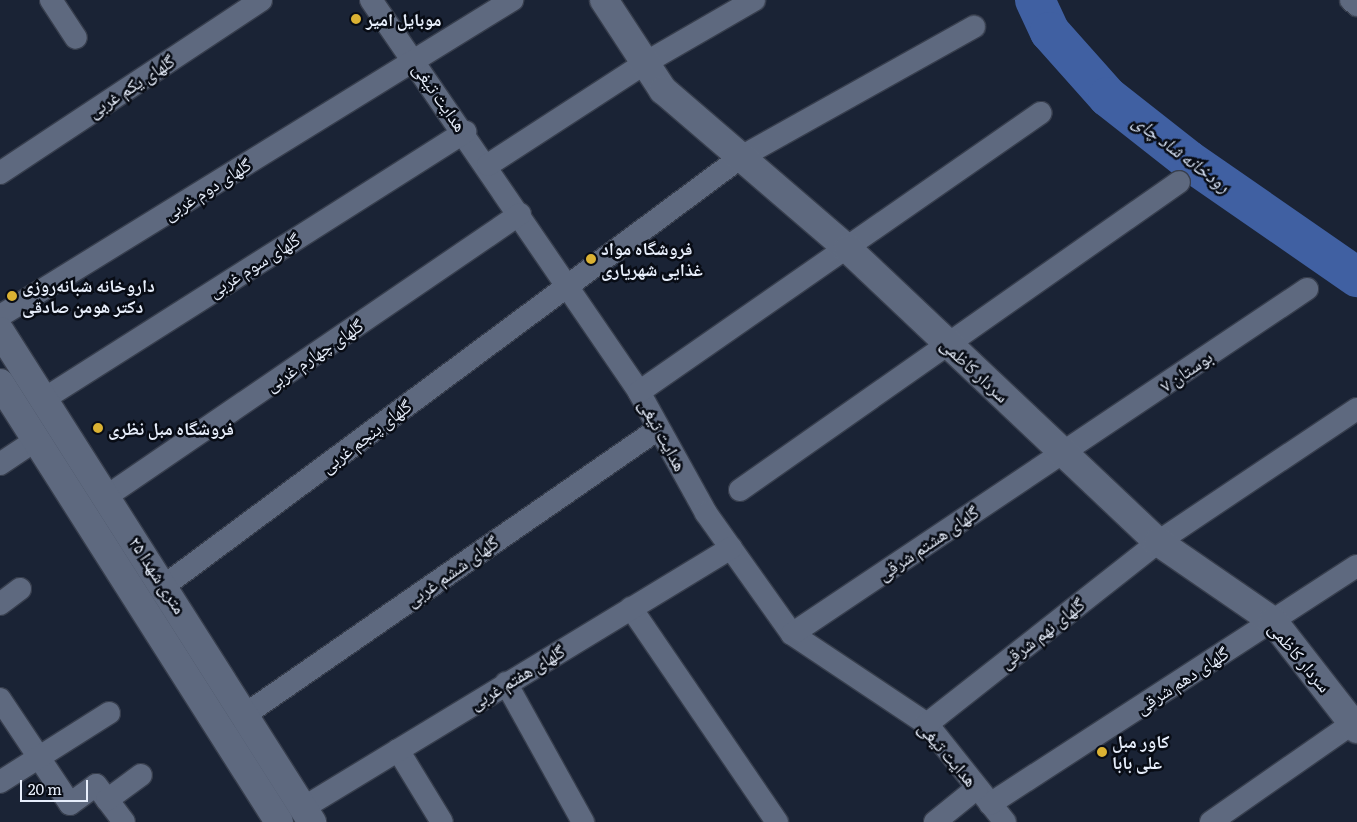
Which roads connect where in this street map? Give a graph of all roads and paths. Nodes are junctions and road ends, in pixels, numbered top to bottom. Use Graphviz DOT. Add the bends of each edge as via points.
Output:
graph roads {
  1 [pos="51,0"];
  2 [pos="261,0"];
  3 [pos="371,0"];
  4 [pos="512,0"];
  5 [pos="604,0"];
  6 [pos="754,0"];
  7 [pos="1351,0"];
  8 [pos="1357,5"];
  9 [pos="974,27"];
  10 [pos="76,38"];
  11 [pos="415,61"];
  12 [pos="645,63"];
  13 [pos="1041,113"];
  14 [pos="465,132"];
  15 [pos="741,158"];
  16 [pos="488,165"];
  17 [pos="0,172"];
  18 [pos="1179,182"];
  19 [pos="520,214"];
  20 [pos="848,249"];
  21 [pos="568,286"];
  22 [pos="1307,289"];
  23 [pos="0,316"];
  24 [pos="0,331"];
  25 [pos="948,345"];
  26 [pos="0,383"];
  27 [pos="639,392"];
  28 [pos="44,399"];
  29 [pos="1357,409"];
  30 [pos="658,429"];
  31 [pos="36,440"];
  32 [pos="1065,452"];
  33 [pos="0,464"];
  34 [pos="740,490"];
  35 [pos="107,496"];
  36 [pos="1158,542"];
  37 [pos="731,548"];
  38 [pos="1357,566"];
  39 [pos="164,586"];
  40 [pos="20,590"];
  41 [pos="0,604"];
  42 [pos="631,608"];
  43 [pos="1273,621"];
  44 [pos="792,634"];
  45 [pos="506,683"];
  46 [pos="0,699"];
  47 [pos="110,713"];
  48 [pos="246,714"];
  49 [pos="927,724"];
  50 [pos="1355,724"];
  51 [pos="398,750"];
  52 [pos="38,757"];
  53 [pos="141,775"];
  54 [pos="0,782"];
  55 [pos="984,796"];
  56 [pos="107,800"];
  57 [pos="308,815"];
  58 [pos="124,822"];
  59 [pos="279,822"];
  60 [pos="442,822"];
  61 [pos="582,822"];
  62 [pos="777,822"];
  63 [pos="934,822"];
  64 [pos="1005,822"];
  65 [pos="1211,822"];
  1 -- 10 [label="street"];
  2 -- 17 [label="street, گلهای یکم غربی"];
  3 -- 11 [label="street, هدایت تیغی"];
  4 -- 11 [label="street, گلهای دوم غربی"];
  5 -- 12 [label="main road, سردار کاظمی"];
  6 -- 12 [label="street"];
  7 -- 8 [label="street"];
  9 -- 15 [label="street, گلهای پنجم غربی"];
  11 -- 14 [label="street, هدایت تیغی"];
  11 -- 23 [label="street, گلهای دوم غربی"];
  12 -- 15 [label="main road, سردار کاظمی" via="663,90"];
  12 -- 16 [label="street"];
  13 -- 20 [label="street"];
  14 -- 16 [label="street, هدایت تیغی"];
  14 -- 28 [label="street, گلهای سوم غربی"];
  15 -- 20 [label="main road, سردار کاظمی"];
  15 -- 21 [label="street, گلهای پنجم غربی"];
  16 -- 19 [label="street, هدایت تیغی"];
  18 -- 25 [label="street"];
  19 -- 21 [label="street, هدایت تیغی"];
  19 -- 35 [label="street, گلهای چهارم غربی"];
  20 -- 25 [label="main road, سردار کاظمی"];
  20 -- 27 [label="street"];
  21 -- 27 [label="street, هدایت تیغی"];
  21 -- 39 [label="street, گلهای پنجم غربی"];
  22 -- 32 [label="street, بوستان ۷"];
  24 -- 28 [label="main road, ۲۵ متری شهدا"];
  25 -- 32 [label="main road, سردار کاظمی"];
  25 -- 34 [label="street"];
  26 -- 31 [label="main road, ۲۵ متری شهدا"];
  27 -- 30 [label="street, هدایت تیغی"];
  28 -- 35 [label="main road, ۲۵ متری شهدا"];
  29 -- 36 [label="street, گلهای نهم شرقی"];
  30 -- 37 [label="street, هدایت تیغی"];
  30 -- 48 [label="street, گلهای ششم غربی"];
  31 -- 33 [label="street"];
  31 -- 59 [label="main road, ۲۵ متری شهدا"];
  32 -- 36 [label="main road, سردار کاظمی"];
  32 -- 44 [label="street, گلهای هشتم شرقی"];
  35 -- 39 [label="main road, ۲۵ متری شهدا"];
  36 -- 43 [label="main road, سردار کاظمی"];
  36 -- 49 [label="street, گلهای نهم شرقی"];
  37 -- 42 [label="street, گلهای هفتم غربی"];
  37 -- 44 [label="street, هدایت تیغی"];
  38 -- 43 [label="street, گلهای دهم شرقی"];
  39 -- 48 [label="main road, ۲۵ متری شهدا"];
  40 -- 41 [label="street"];
  42 -- 45 [label="street, گلهای هفتم غربی"];
  42 -- 62 [label="street"];
  43 -- 50 [label="main road, سردار کاظمی"];
  43 -- 55 [label="street, گلهای دهم شرقی"];
  44 -- 49 [label="street, هدایت تیغی"];
  45 -- 51 [label="street, گلهای هفتم غربی"];
  45 -- 61 [label="street"];
  46 -- 52 [label="street"];
  47 -- 52 [label="street"];
  48 -- 57 [label="main road, ۲۵ متری شهدا"];
  49 -- 55 [label="street, هدایت تیغی"];
  50 -- 65 [label="street"];
  51 -- 57 [label="street, گلهای هفتم غربی"];
  51 -- 60 [label="street"];
  52 -- 54 [label="street"];
  52 -- 56 [label="street" via="70,804 96,785"];
  53 -- 56 [label="street"];
  55 -- 63 [label="street, گلهای دهم شرقی"];
  55 -- 64 [label="street, هدایت تیغی"];
  56 -- 58 [label="street"];
}
